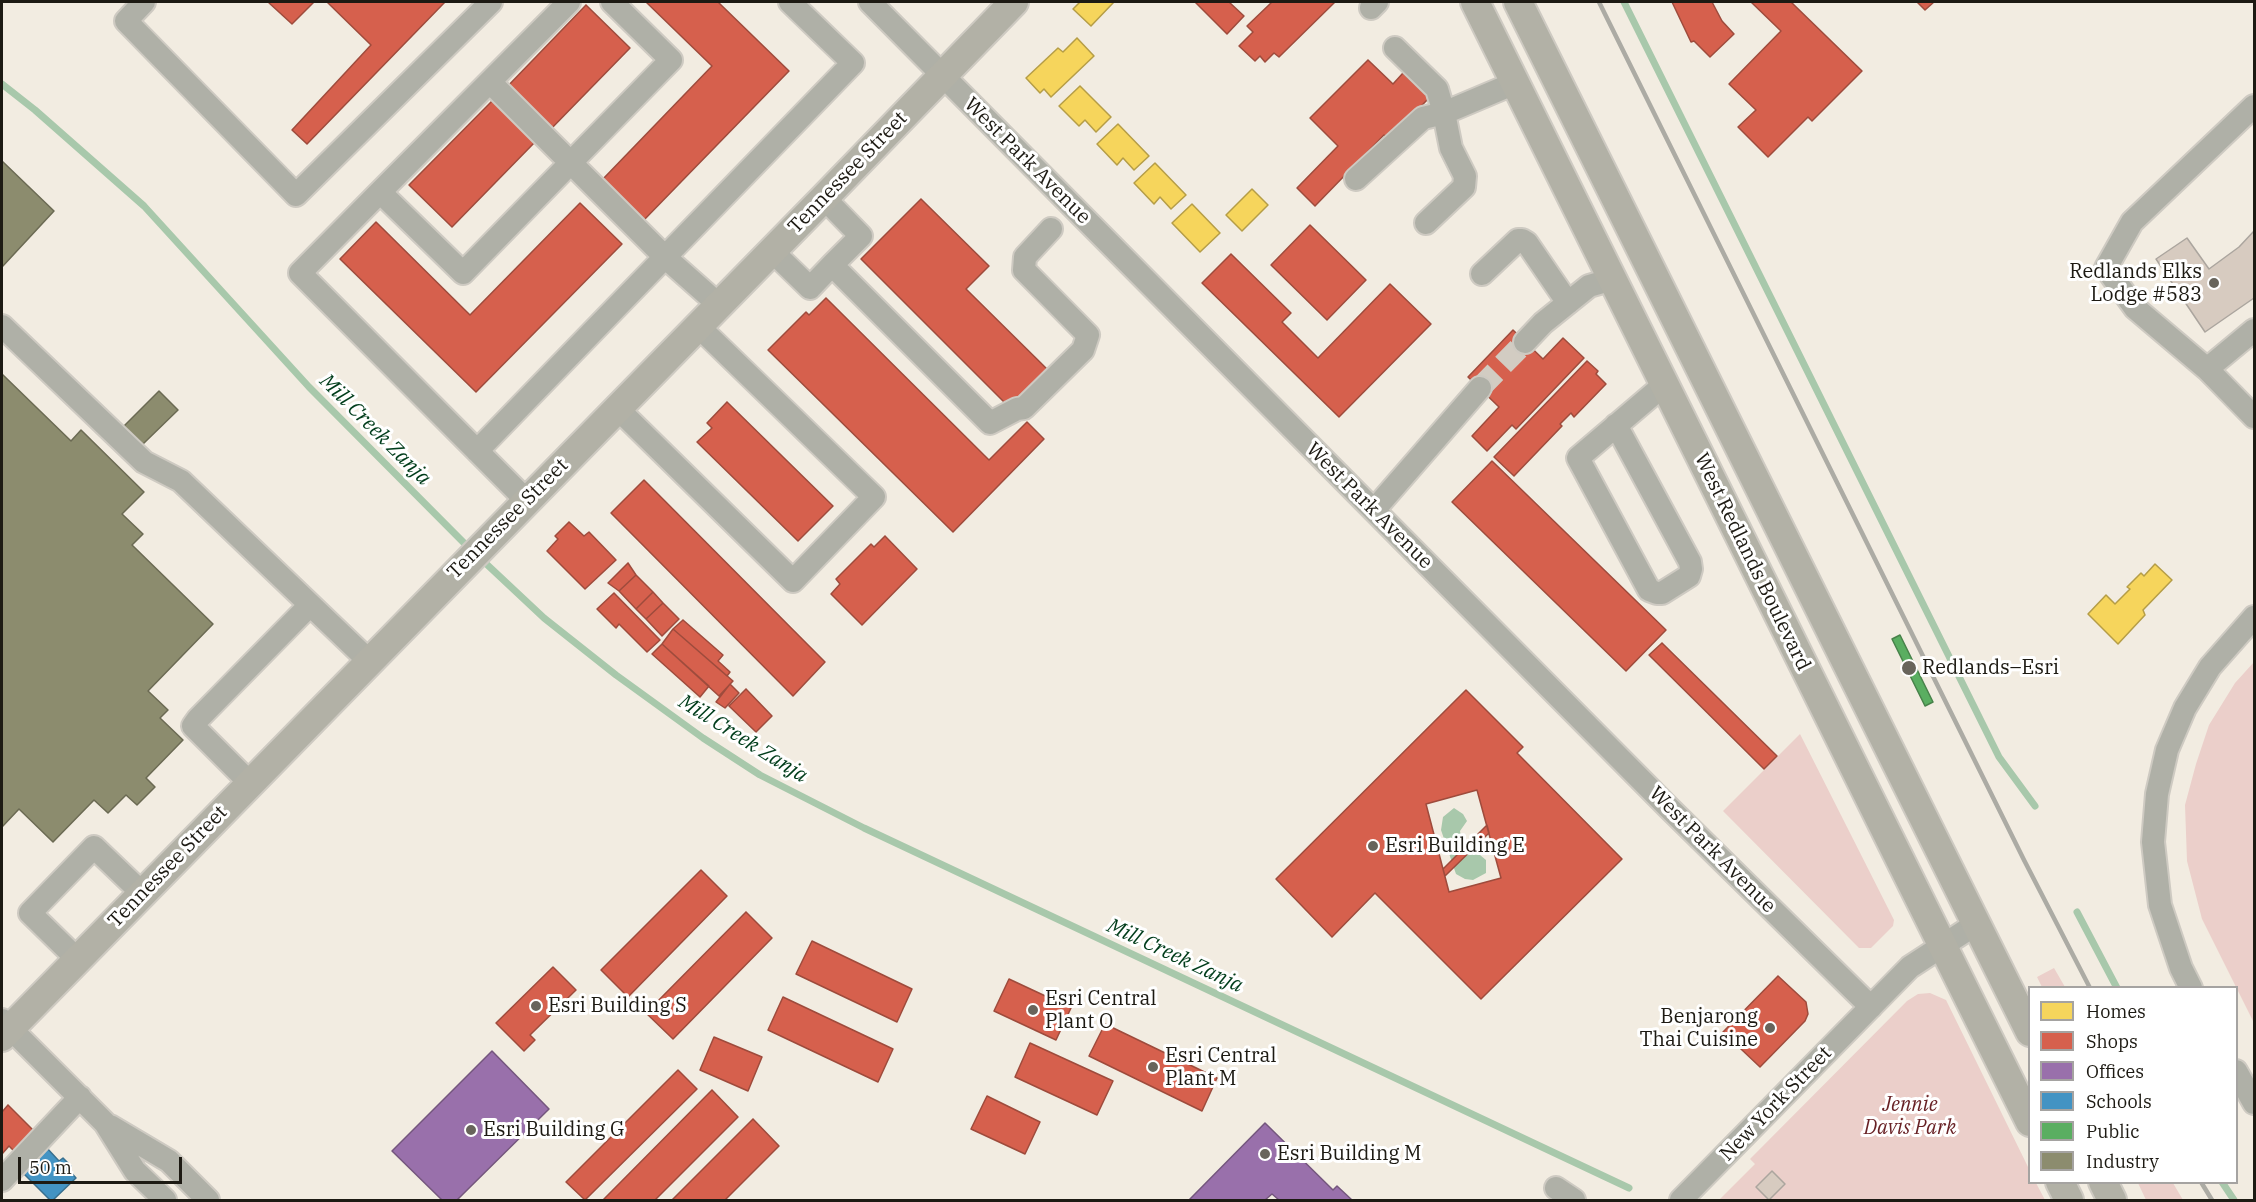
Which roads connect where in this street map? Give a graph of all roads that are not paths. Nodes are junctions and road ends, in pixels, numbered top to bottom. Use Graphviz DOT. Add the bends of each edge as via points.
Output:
graph roads {
  1 [pos="144,2"];
  2 [pos="491,2"];
  3 [pos="569,2"];
  4 [pos="612,2"];
  5 [pos="790,2"];
  6 [pos="870,2"];
  7 [pos="1014,2"];
  8 [pos="1475,2"];
  9 [pos="1518,2"];
  10 [pos="1395,48"];
  11 [pos="942,75"];
  12 [pos="490,82"];
  13 [pos="1515,83"];
  14 [pos="2254,106"];
  15 [pos="1444,113"];
  16 [pos="570,163"];
  17 [pos="1356,179"];
  18 [pos="380,192"];
  19 [pos="824,198"];
  20 [pos="1426,223"];
  21 [pos="1051,229"];
  22 [pos="772,251"];
  23 [pos="666,258"];
  24 [pos="832,265"];
  25 [pos="1482,274"];
  26 [pos="1613,279"];
  27 [pos="1568,303"];
  28 [pos="719,305"];
  29 [pos="2,326"];
  30 [pos="698,326"];
  31 [pos="2254,330"];
  32 [pos="1525,342"];
  33 [pos="2207,369"];
  34 [pos="1665,384"];
  35 [pos="1480,388"];
  36 [pos="617,408"];
  37 [pos="2254,417"];
  38 [pos="1616,425"];
  39 [pos="477,451"];
  40 [pos="526,500"];
  41 [pos="1374,510"];
  42 [pos="310,605"];
  43 [pos="2254,617"];
  44 [pos="369,661"];
  45 [pos="250,783"];
  46 [pos="142,893"];
  47 [pos="1976,924"];
  48 [pos="1941,945"];
  49 [pos="77,959"];
  50 [pos="2190,986"];
  51 [pos="1871,1007"];
  52 [pos="2028,1028"];
  53 [pos="4,1029"];
  54 [pos="2238,1075"];
  55 [pos="80,1097"];
  56 [pos="2254,1104"];
  57 [pos="2028,1118"];
  58 [pos="105,1123"];
  59 [pos="2,1180"];
  60 [pos="2061,1184"];
  61 [pos="2104,1184"];
  62 [pos="165,1200"];
  63 [pos="208,1200"];
  64 [pos="1681,1200"];
  65 [pos="2069,1200"];
  66 [pos="2112,1200"];
  1 -- 2 [label="street" via="126,21 296,195"];
  3 -- 12 [label="street"];
  4 -- 16 [label="street" via="671,60"];
  5 -- 23 [label="street" via="853,63"];
  6 -- 11 [label="street, West Park Avenue"];
  7 -- 11 [label="main road, Tennessee Street"];
  8 -- 13 [label="main road, West Redlands Boulevard"];
  9 -- 47 [label="main road, West Redlands Boulevard"];
  10 -- 15 [label="street" via="1437,89"];
  11 -- 19 [label="main road, Tennessee Street"];
  11 -- 41 [label="street, West Park Avenue"];
  12 -- 16 [label="street"];
  12 -- 18 [label="street"];
  13 -- 15 [label="street"];
  13 -- 26 [label="main road, West Redlands Boulevard"];
  14 -- 33 [label="street" via="2132,222 2106,268 2135,308"];
  15 -- 17 [label="street" via="1423,118"];
  15 -- 20 [label="street" via="1451,148 1465,176 1464,188"];
  16 -- 18 [label="street" via="464,273"];
  16 -- 23 [label="street"];
  18 -- 39 [label="street" via="300,273"];
  19 -- 22 [label="main road, Tennessee Street"];
  19 -- 24 [label="street" via="861,236"];
  21 -- 24 [label="street" via="1025,257 1024,270 1088,335 1083,350 1024,408 990,423"];
  22 -- 24 [label="street" via="810,288"];
  22 -- 28 [label="main road, Tennessee Street"];
  23 -- 28 [label="street"];
  23 -- 39 [label="street"];
  25 -- 27 [label="street" via="1522,240"];
  26 -- 27 [label="street" via="1589,286"];
  26 -- 34 [label="main road, West Redlands Boulevard"];
  27 -- 32 [label="street"];
  28 -- 30 [label="main road, Tennessee Street"];
  29 -- 42 [label="street" via="144,462 181,481"];
  30 -- 36 [label="main road, Tennessee Street"];
  30 -- 36 [label="street" via="874,496 793,581"];
  31 -- 33 [label="street"];
  33 -- 37 [label="street"];
  34 -- 38 [label="street"];
  34 -- 48 [label="main road, West Redlands Boulevard"];
  35 -- 41 [label="street"];
  36 -- 40 [label="main road, Tennessee Street"];
  38 -- 38 [label="street" via="1578,458 1649,590 1662,592 1689,576 1690,562"];
  39 -- 40 [label="street"];
  40 -- 44 [label="main road, Tennessee Street"];
  41 -- 51 [label="street, West Park Avenue"];
  42 -- 44 [label="street"];
  42 -- 45 [label="street" via="194,726"];
  43 -- 50 [label="street" via="2210,667 2185,708 2167,750 2157,794 2153,842 2160,905"];
  44 -- 45 [label="main road, Tennessee Street"];
  45 -- 46 [label="main road, Tennessee Street"];
  46 -- 49 [label="main road, Tennessee Street"];
  46 -- 49 [label="street" via="94,847 30,913"];
  47 -- 48 [label="street, New York Street"];
  47 -- 52 [label="main road, West Redlands Boulevard"];
  48 -- 51 [label="street, New York Street" via="1910,967"];
  48 -- 57 [label="main road, West Redlands Boulevard"];
  49 -- 53 [label="main road, Tennessee Street"];
  51 -- 64 [label="street, New York Street"];
  53 -- 55 [label="street"];
  54 -- 56 [label="street"];
  55 -- 58 [label="street"];
  55 -- 59 [label="street"];
  58 -- 62 [label="street" via="135,1171"];
  58 -- 63 [label="street" via="169,1161"];
  60 -- 65 [label="main road"];
  61 -- 66 [label="main road"];
}
